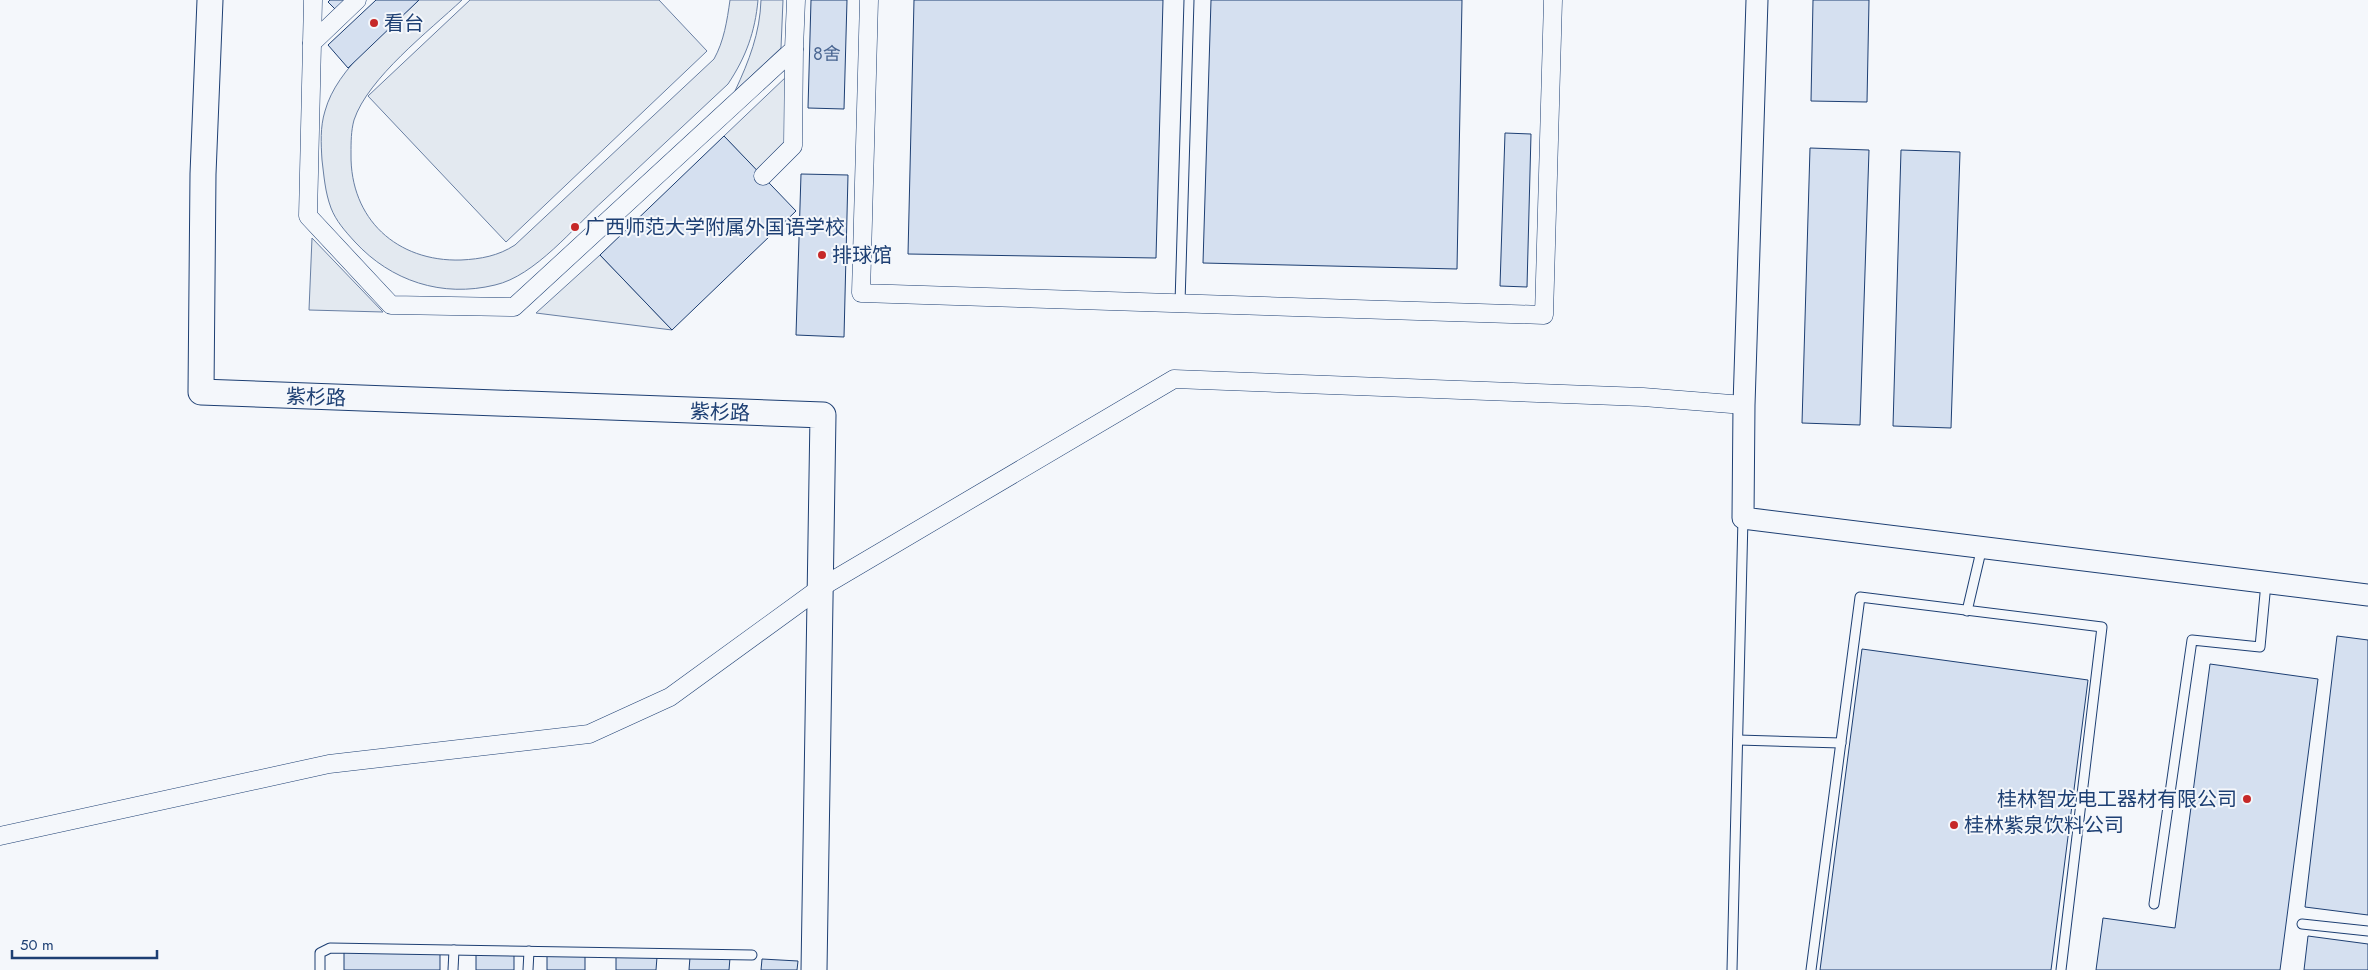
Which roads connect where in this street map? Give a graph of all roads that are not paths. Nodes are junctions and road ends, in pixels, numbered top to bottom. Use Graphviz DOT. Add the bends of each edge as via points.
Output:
graph roads {
  1 [pos="210,0"];
  2 [pos="313,0"];
  3 [pos="357,0"];
  4 [pos="796,0"];
  5 [pos="869,0"];
  6 [pos="1189,0"];
  7 [pos="1553,0"];
  8 [pos="1757,0"];
  9 [pos="312,43"];
  10 [pos="794,49"];
  11 [pos="763,176"];
  12 [pos="1180,303"];
  13 [pos="1744,405"];
  14 [pos="1743,518"];
  15 [pos="1982,547"];
  16 [pos="2266,582"];
  17 [pos="820,588"];
  18 [pos="2368,595"];
  19 [pos="1968,611"];
  20 [pos="1738,740"];
  21 [pos="1841,743"];
  22 [pos="0,836"];
  23 [pos="2154,904"];
  24 [pos="2302,924"];
  25 [pos="2368,931"];
  26 [pos="454,950"];
  27 [pos="529,951"];
  28 [pos="752,955"];
  29 [pos="320,970"];
  30 [pos="453,970"];
  31 [pos="528,970"];
  32 [pos="814,970"];
  33 [pos="1732,970"];
  34 [pos="1811,970"];
  35 [pos="2061,970"];
  1 -- 17 [label="main road, 紫杉路" via="203,174 200,392 823,415"];
  2 -- 9 [label="street"];
  3 -- 9 [label="street"];
  4 -- 10 [label="street"];
  5 -- 12 [label="street" via="861,293"];
  6 -- 12 [label="lane"];
  7 -- 12 [label="street" via="1544,315"];
  8 -- 13 [label="street"];
  9 -- 10 [label="street" via="308,216 391,305 514,307"];
  10 -- 11 [label="street" via="793,146"];
  13 -- 14 [label="street"];
  13 -- 17 [label="street" via="1643,397 1174,379"];
  14 -- 15 [label="street"];
  14 -- 20 [label="lane"];
  15 -- 16 [label="street"];
  15 -- 19 [label="lane"];
  16 -- 18 [label="street"];
  16 -- 23 [label="lane" via="2260,647 2192,640"];
  17 -- 22 [label="street" via="670,698 589,734 329,764"];
  17 -- 32 [label="main road"];
  19 -- 21 [label="lane" via="1860,598"];
  19 -- 35 [label="lane" via="2102,627"];
  20 -- 21 [label="lane"];
  20 -- 33 [label="lane"];
  21 -- 34 [label="lane"];
  24 -- 25 [label="lane"];
  26 -- 27 [label="lane"];
  26 -- 29 [label="lane" via="330,948 320,953"];
  26 -- 30 [label="lane"];
  27 -- 28 [label="lane"];
  27 -- 31 [label="lane"];
}
